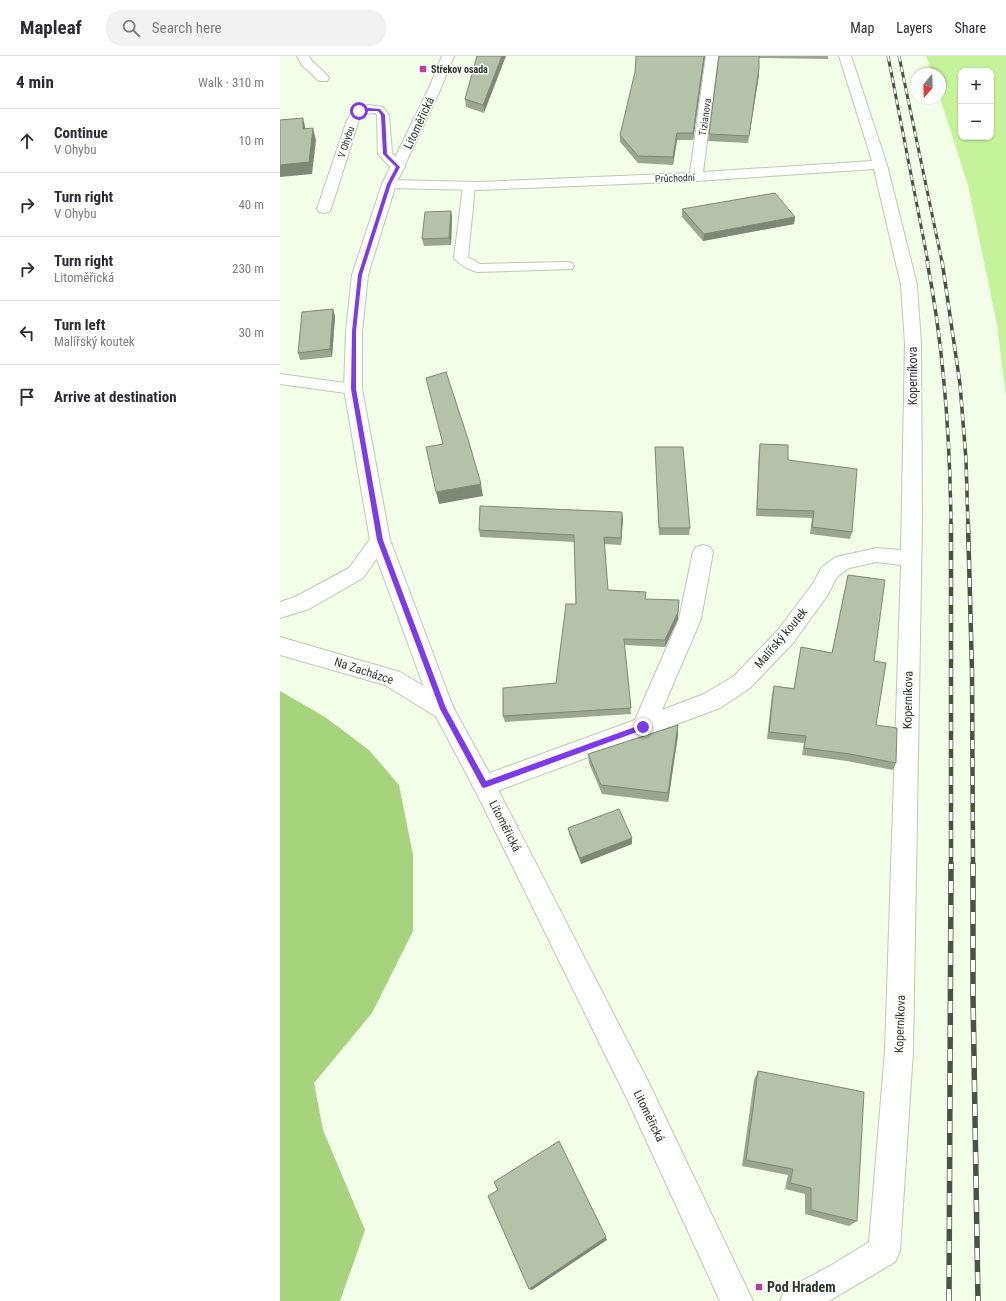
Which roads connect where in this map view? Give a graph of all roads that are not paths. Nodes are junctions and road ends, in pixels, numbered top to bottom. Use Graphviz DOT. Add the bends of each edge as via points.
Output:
graph roads {
  1 [pos="303,56"];
  2 [pos="448,56"];
  3 [pos="712,56"];
  4 [pos="845,56"];
  5 [pos="323,78"];
  6 [pos="880,165"];
  7 [pos="398,167"];
  8 [pos="696,177"];
  9 [pos="389,184"];
  10 [pos="469,186"];
  11 [pos="324,208"];
  12 [pos="567,266"];
  13 [pos="280,379"];
  14 [pos="354,389"];
  15 [pos="380,540"];
  16 [pos="703,552"];
  17 [pos="912,558"];
  18 [pos="280,610"];
  19 [pos="280,646"];
  20 [pos="443,709"];
  21 [pos="643,727"];
  22 [pos="484,785"];
  23 [pos="737,1301"];
  24 [pos="796,1301"];
  1 -- 5 [label="street"];
  2 -- 7 [label="street, Litoměřická"];
  3 -- 8 [label="street, Tizianova"];
  4 -- 6 [label="street, Koperníkova"];
  6 -- 8 [label="street, Průchodní"];
  6 -- 17 [label="street, Koperníkova" via="909,285 913,344"];
  7 -- 9 [label="street, Litoměřická"];
  7 -- 11 [label="street, V Ohybu" via="385,154 383,115 379,110 359,111 353,120"];
  8 -- 10 [label="street, Průchodní"];
  9 -- 10 [label="street, Průchodní"];
  9 -- 14 [label="street, Litoměřická" via="360,275 354,331"];
  10 -- 12 [label="lane" via="461,258 477,268"];
  13 -- 14 [label="lane"];
  14 -- 15 [label="street, Litoměřická"];
  15 -- 18 [label="street" via="356,573 302,603"];
  15 -- 20 [label="street, Litoměřická"];
  16 -- 21 [label="street" via="690,619"];
  17 -- 21 [label="street, Malířský koutek" via="877,555 843,562 829,572 820,590 785,637 742,682 712,701"];
  17 -- 24 [label="street, Koperníkova" via="899,1052 884,1251"];
  19 -- 20 [label="street, Na Zacházce" via="392,678"];
  20 -- 22 [label="street, Litoměřická"];
  21 -- 22 [label="street, Malířský koutek"];
  22 -- 23 [label="street, Litoměřická" via="639,1093"];
}
